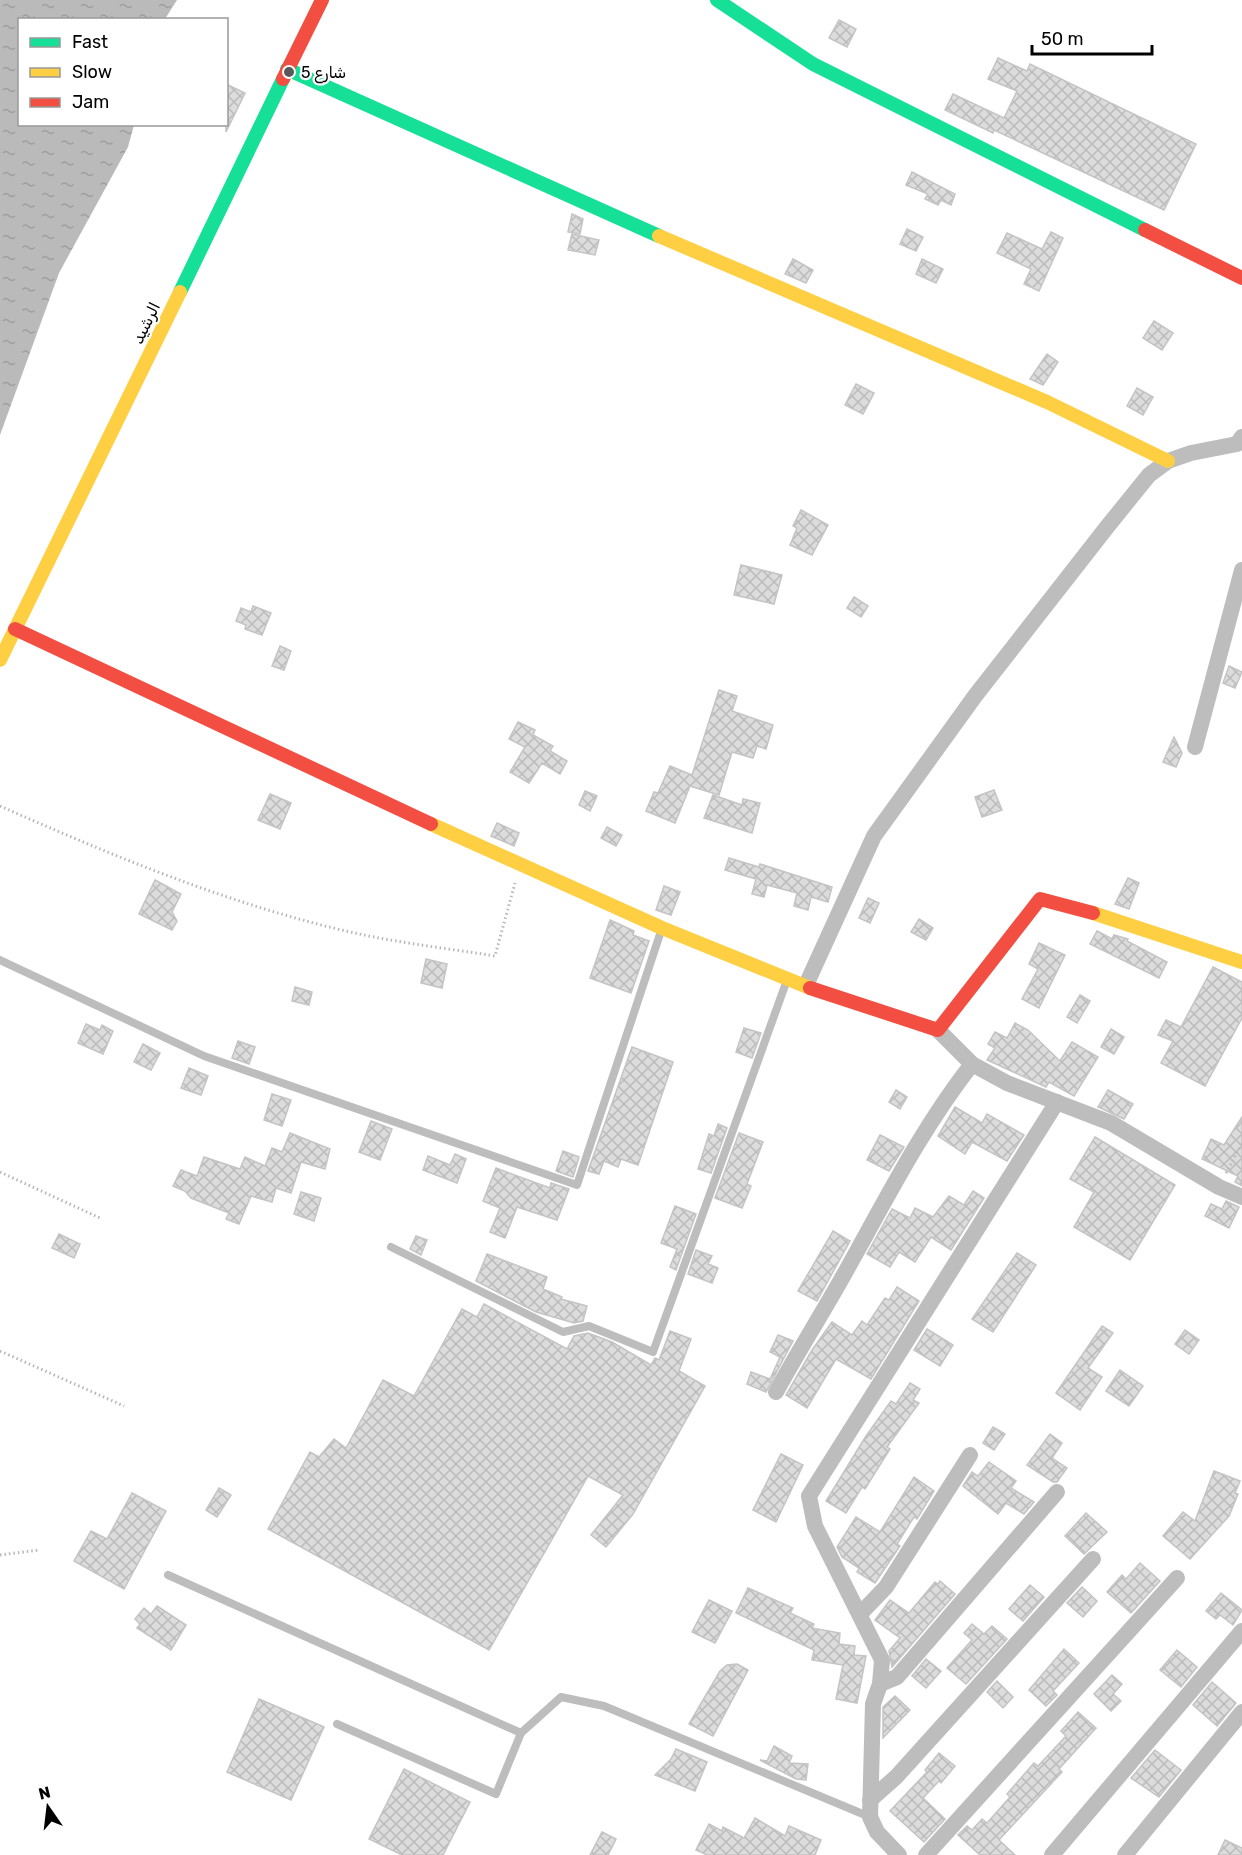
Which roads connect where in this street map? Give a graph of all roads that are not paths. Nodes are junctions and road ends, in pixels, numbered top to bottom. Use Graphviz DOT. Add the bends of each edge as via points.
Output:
graph roads {
  1 [pos="322,0"];
  2 [pos="717,0"];
  3 [pos="287,69"];
  4 [pos="1242,278"];
  5 [pos="1240,445"];
  6 [pos="1168,461"];
  7 [pos="1242,570"];
  8 [pos="15,629"];
  9 [pos="0,660"];
  10 [pos="1195,747"];
  11 [pos="662,928"];
  12 [pos="0,960"];
  13 [pos="1242,963"];
  14 [pos="787,980"];
  15 [pos="806,985"];
  16 [pos="938,1030"];
  17 [pos="972,1064"];
  18 [pos="1057,1102"];
  19 [pos="1242,1197"];
  20 [pos="391,1247"];
  21 [pos="776,1392"];
  22 [pos="970,1455"];
  23 [pos="1057,1492"];
  24 [pos="1093,1559"];
  25 [pos="168,1575"];
  26 [pos="1177,1578"];
  27 [pos="860,1614"];
  28 [pos="1242,1631"];
  29 [pos="880,1684"];
  30 [pos="1242,1712"];
  31 [pos="337,1724"];
  32 [pos="521,1733"];
  33 [pos="870,1808"];
  34 [pos="898,1855"];
  35 [pos="926,1855"];
  36 [pos="1052,1855"];
  37 [pos="1125,1855"];
  1 -- 3 [label="street, الرشيد"];
  2 -- 4 [label="street" via="813,64"];
  3 -- 6 [label="street" via="594,208 1047,402"];
  3 -- 8 [label="street, الرشيد"];
  5 -- 6 [label="street"];
  6 -- 15 [label="street" via="1149,475 1107,527 975,696 874,836"];
  7 -- 10 [label="street"];
  8 -- 9 [label="street, الرشيد"];
  8 -- 11 [label="street"];
  11 -- 12 [label="lane" via="577,1185 204,1056"];
  11 -- 14 [label="street"];
  13 -- 16 [label="street" via="1065,903 1040,899"];
  14 -- 15 [label="street"];
  14 -- 20 [label="lane" via="653,1352 589,1326 563,1332"];
  15 -- 16 [label="street"];
  16 -- 17 [label="street"];
  17 -- 18 [label="street" via="1007,1083"];
  17 -- 21 [label="street" via="937,1108 916,1143"];
  18 -- 19 [label="street" via="1112,1123"];
  18 -- 27 [label="street" via="809,1496 815,1526"];
  22 -- 27 [label="street" via="886,1587"];
  23 -- 29 [label="street" via="897,1677"];
  24 -- 33 [label="street"];
  25 -- 32 [label="lane"];
  26 -- 35 [label="street"];
  27 -- 29 [label="street" via="882,1660"];
  28 -- 36 [label="street"];
  29 -- 33 [label="street" via="873,1704"];
  30 -- 37 [label="street"];
  31 -- 32 [label="lane" via="496,1794"];
  32 -- 33 [label="lane" via="561,1697 604,1706"];
  33 -- 34 [label="street" via="877,1832"];
}
